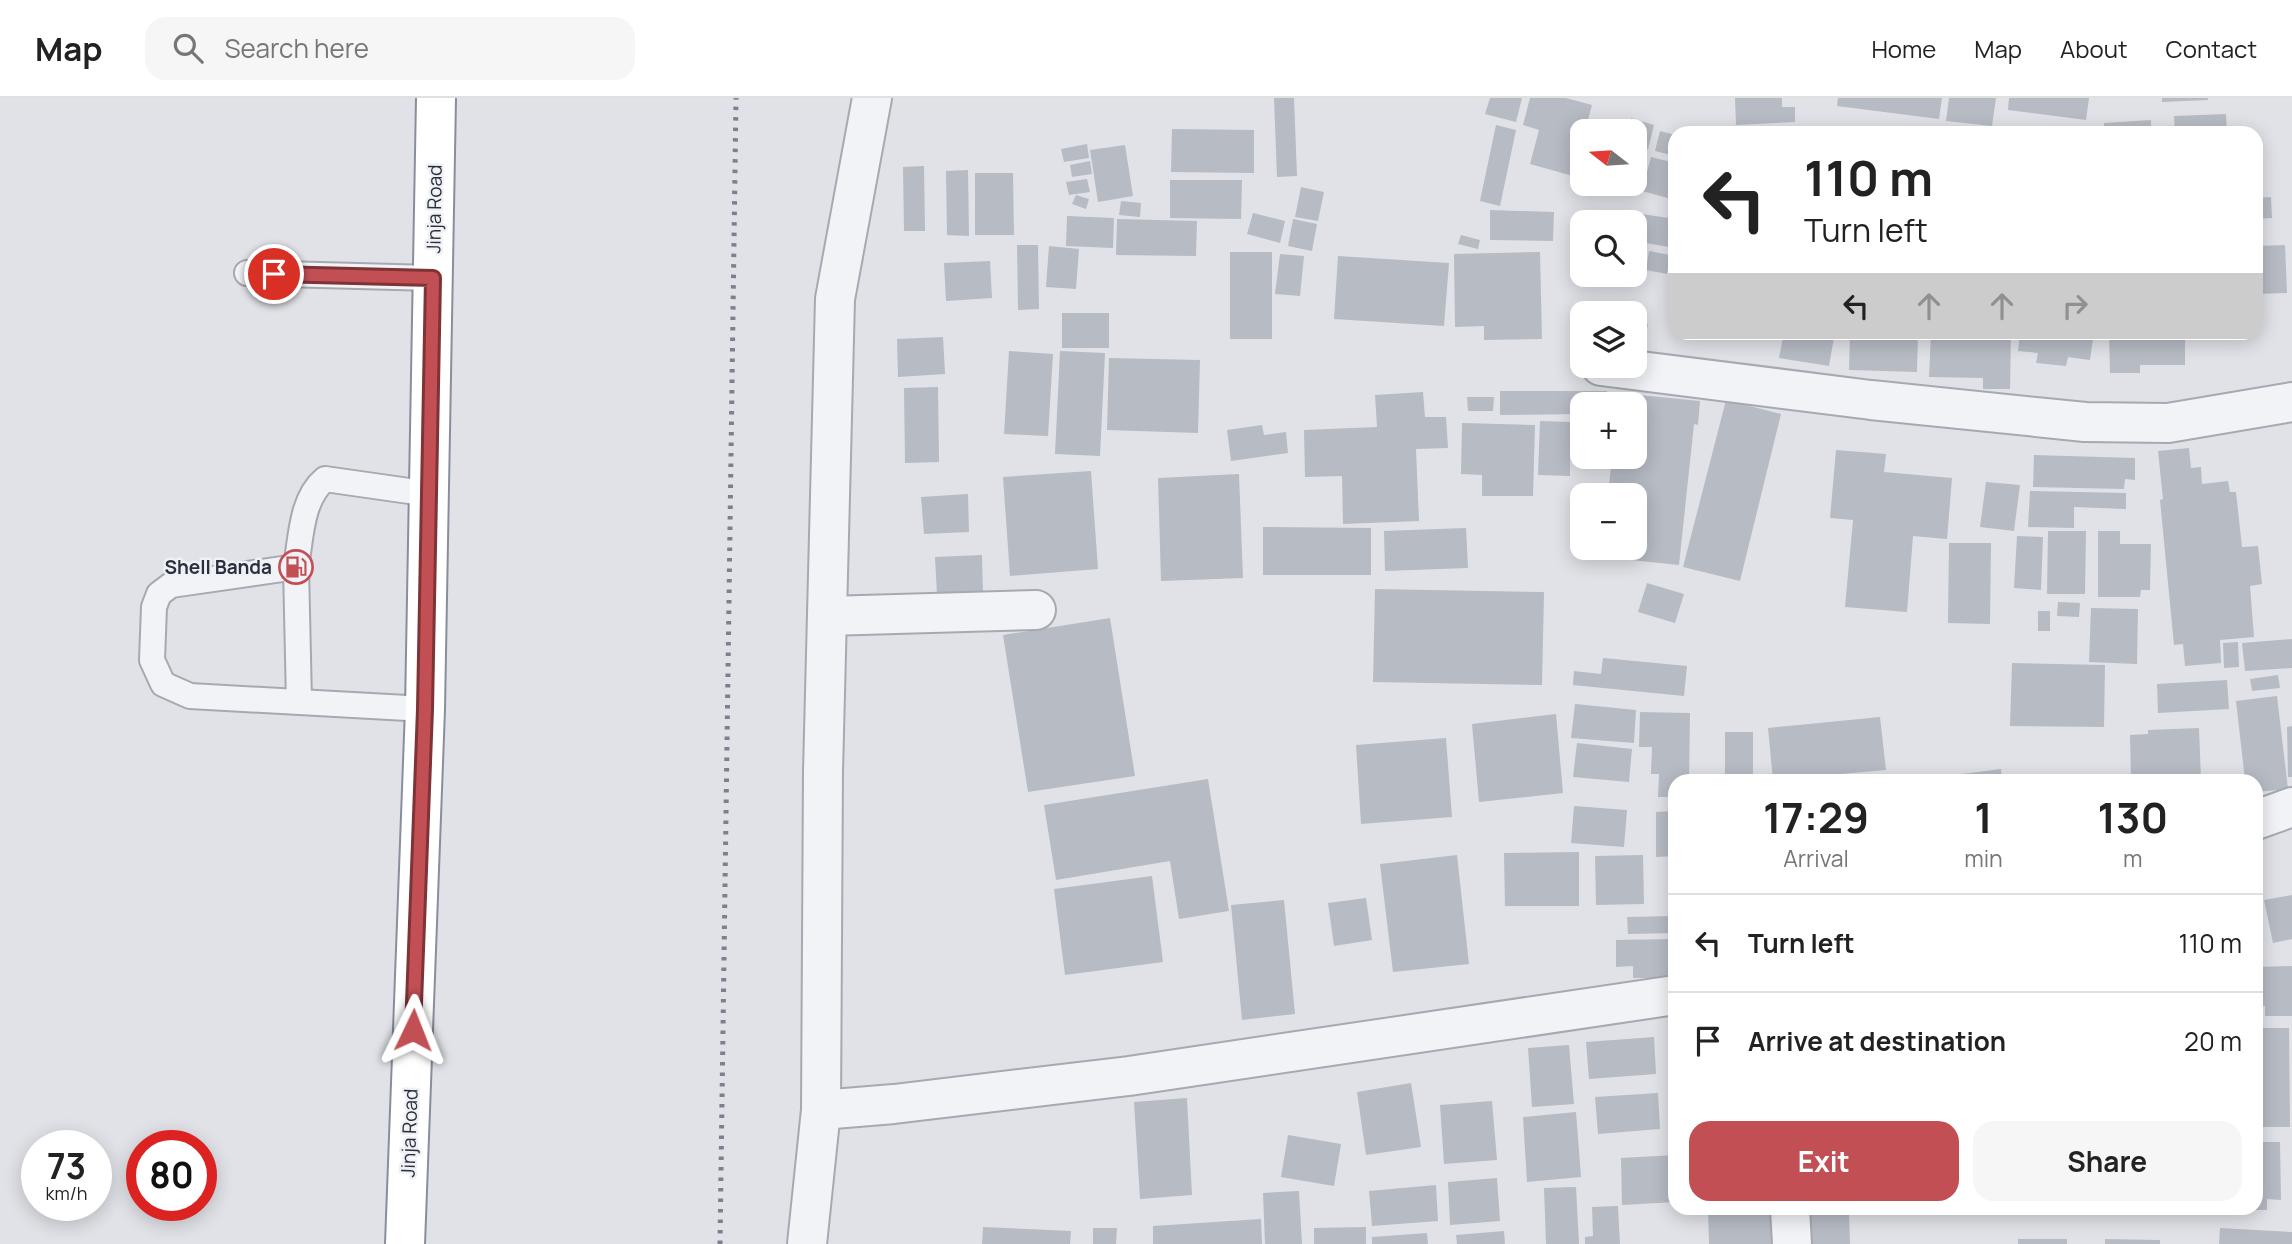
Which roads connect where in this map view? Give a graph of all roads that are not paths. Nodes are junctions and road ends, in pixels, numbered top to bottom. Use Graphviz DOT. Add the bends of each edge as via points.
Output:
graph roads {
  1 [pos="436,98"];
  2 [pos="872,98"];
  3 [pos="247,273"];
  4 [pos="433,278"];
  5 [pos="1647,372"];
  6 [pos="2292,402"];
  7 [pos="430,494"];
  8 [pos="296,567"];
  9 [pos="1036,610"];
  10 [pos="827,616"];
  11 [pos="299,702"];
  12 [pos="425,709"];
  13 [pos="2292,807"];
  14 [pos="2263,817"];
  15 [pos="1668,996"];
  16 [pos="821,1110"];
  17 [pos="1790,1215"];
  18 [pos="405,1244"];
  19 [pos="807,1244"];
  20 [pos="1792,1244"];
  1 -- 4 [label="highway, Jinja Road"];
  2 -- 10 [label="street" via="835,299"];
  3 -- 4 [label="lane"];
  4 -- 7 [label="highway, Jinja Road"];
  5 -- 6 [label="street" via="2085,422 2168,423"];
  7 -- 8 [label="lane" via="325,479 308,503"];
  7 -- 12 [label="highway, Jinja Road"];
  8 -- 11 [label="lane"];
  8 -- 11 [label="lane" via="171,585 159,594 154,607 152,660 163,684 190,696"];
  9 -- 10 [label="street"];
  10 -- 16 [label="street"];
  11 -- 12 [label="lane"];
  12 -- 18 [label="highway, Jinja Road"];
  13 -- 14 [label="street"];
  15 -- 16 [label="street" via="1129,1076"];
  16 -- 19 [label="street"];
  17 -- 20 [label="street"];
}
